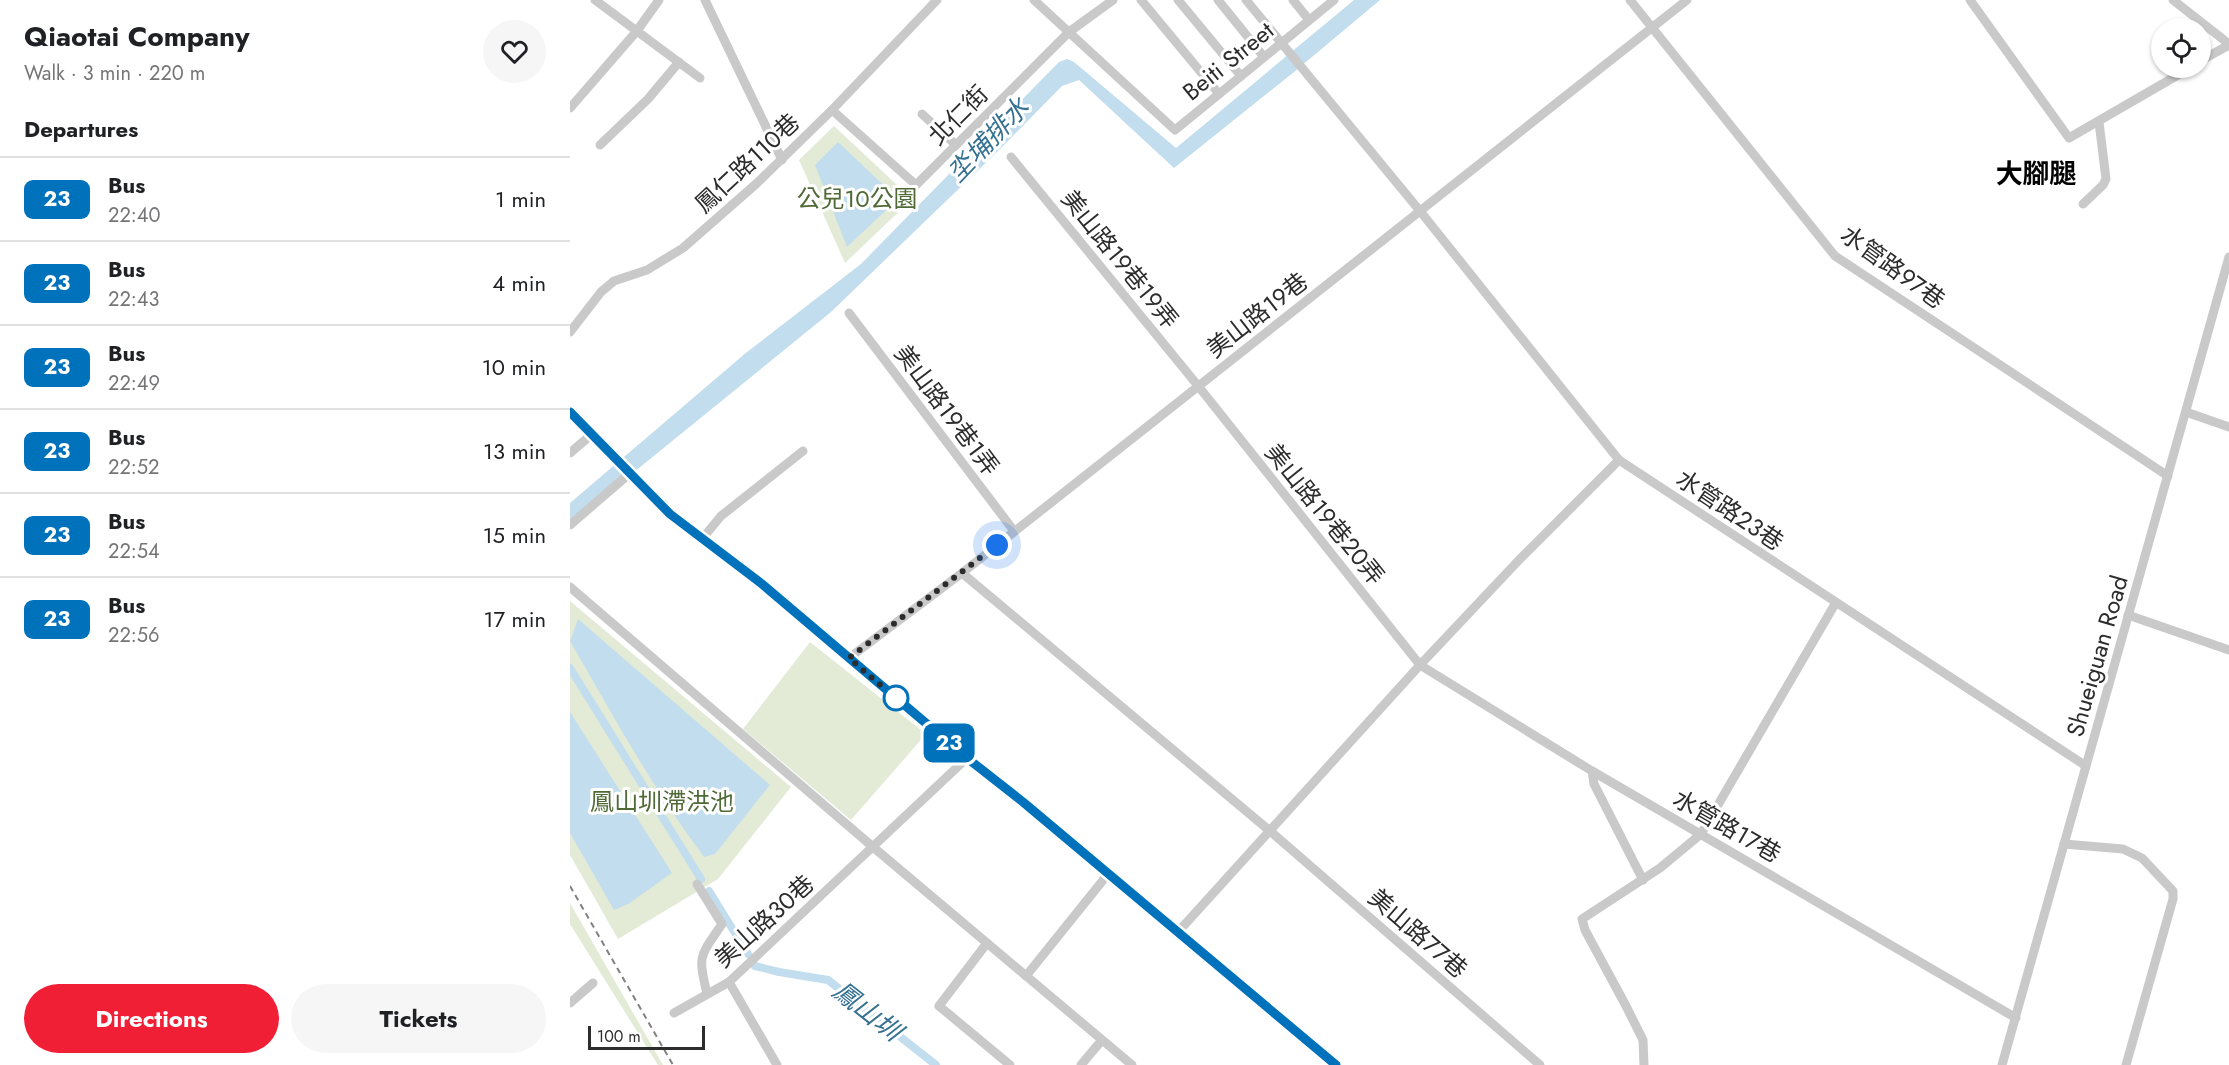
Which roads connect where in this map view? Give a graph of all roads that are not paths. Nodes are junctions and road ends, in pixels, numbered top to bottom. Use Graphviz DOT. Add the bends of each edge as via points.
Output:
graph roads {
  1 [pos="595,0"];
  2 [pos="659,0"];
  3 [pos="705,0"];
  4 [pos="937,0"];
  5 [pos="1034,0"];
  6 [pos="1113,0"];
  7 [pos="1141,0"];
  8 [pos="1178,0"];
  9 [pos="1218,0"];
  10 [pos="1246,0"];
  11 [pos="1293,0"];
  12 [pos="1334,0"];
  13 [pos="1630,0"];
  14 [pos="1687,0"];
  15 [pos="1970,0"];
  16 [pos="2173,0"];
  17 [pos="1310,20"];
  18 [pos="1652,27"];
  19 [pos="636,32"];
  20 [pos="1069,32"];
  21 [pos="2229,45"];
  22 [pos="1283,46"];
  23 [pos="2211,55"];
  24 [pos="1264,57"];
  25 [pos="679,62"];
  26 [pos="1241,76"];
  27 [pos="700,78"];
  28 [pos="2173,78"];
  29 [pos="1219,93"];
  30 [pos="570,108"];
  31 [pos="832,111"];
  32 [pos="922,114"];
  33 [pos="2099,122"];
  34 [pos="600,145"];
  35 [pos="956,145"];
  36 [pos="1011,157"];
  37 [pos="782,160"];
  38 [pos="2083,204"];
  39 [pos="1420,211"];
  40 [pos="2229,257"];
  41 [pos="849,313"];
  42 [pos="570,333"];
  43 [pos="1199,387"];
  44 [pos="570,412"];
  45 [pos="2186,412"];
  46 [pos="2229,427"];
  47 [pos="591,435"];
  48 [pos="803,451"];
  49 [pos="570,453"];
  50 [pos="1619,460"];
  51 [pos="628,472"];
  52 [pos="2168,476"];
  53 [pos="570,525"];
  54 [pos="1014,531"];
  55 [pos="702,539"];
  56 [pos="962,573"];
  57 [pos="570,587"];
  58 [pos="1835,604"];
  59 [pos="2128,615"];
  60 [pos="2229,650"];
  61 [pos="849,658"];
  62 [pos="1420,665"];
  63 [pos="967,758"];
  64 [pos="2086,766"];
  65 [pos="1592,771"];
  66 [pos="1270,831"];
  67 [pos="1701,834"];
  68 [pos="2064,844"];
  69 [pos="873,847"];
  70 [pos="1108,874"];
  71 [pos="1643,880"];
  72 [pos="696,884"];
  73 [pos="1178,932"];
  74 [pos="987,943"];
  75 [pos="1026,976"];
  76 [pos="729,982"];
  77 [pos="593,983"];
  78 [pos="707,994"];
  79 [pos="570,1003"];
  80 [pos="674,1013"];
  81 [pos="2016,1018"];
  82 [pos="1102,1040"];
  83 [pos="777,1065"];
  84 [pos="1010,1065"];
  85 [pos="1081,1065"];
  86 [pos="1132,1065"];
  87 [pos="1336,1065"];
  88 [pos="1540,1065"];
  89 [pos="1644,1065"];
  90 [pos="2002,1065"];
  91 [pos="2126,1065"];
  1 -- 19 [label="street"];
  2 -- 19 [label="street"];
  3 -- 37 [label="street"];
  4 -- 31 [label="street, 鳳仁路110巷"];
  5 -- 20 [label="street"];
  6 -- 20 [label="street, 北仁街"];
  7 -- 29 [label="street"];
  8 -- 26 [label="street"];
  9 -- 24 [label="street"];
  10 -- 22 [label="street, 水管路23巷"];
  11 -- 17 [label="street"];
  12 -- 17 [label="street, Beiti Street"];
  13 -- 18 [label="street, 水管路97巷"];
  14 -- 18 [label="street, 美山路19巷"];
  15 -- 33 [label="street" via="2069,138"];
  16 -- 21 [label="street"];
  17 -- 22 [label="street, Beiti Street"];
  18 -- 39 [label="street, 美山路19巷"];
  18 -- 52 [label="street, 水管路97巷" via="1835,256"];
  19 -- 25 [label="street"];
  19 -- 30 [label="street"];
  20 -- 29 [label="street, Beiti Street" via="1175,130"];
  20 -- 35 [label="street, 北仁街"];
  21 -- 23 [label="street"];
  22 -- 24 [label="street, Beiti Street"];
  22 -- 39 [label="street, 水管路23巷"];
  24 -- 26 [label="street, Beiti Street"];
  25 -- 27 [label="street"];
  25 -- 34 [label="street" via="648,99"];
  26 -- 29 [label="street, Beiti Street"];
  28 -- 33 [label="street"];
  31 -- 35 [label="street, 北仁街" via="915,185"];
  31 -- 37 [label="street, 鳳仁路110巷"];
  32 -- 35 [label="street"];
  33 -- 38 [label="street" via="2106,179"];
  36 -- 43 [label="street, 美山路19巷19弄"];
  37 -- 42 [label="street, 鳳仁路110巷" via="683,248 647,270 614,281"];
  39 -- 43 [label="street, 美山路19巷"];
  39 -- 50 [label="street, 水管路23巷"];
  40 -- 45 [label="street, Shueiguan Road"];
  41 -- 54 [label="street, 美山路19巷1弄"];
  43 -- 54 [label="street, 美山路19巷"];
  43 -- 62 [label="street, 美山路19巷20弄"];
  44 -- 47 [label="street"];
  45 -- 46 [label="street"];
  45 -- 52 [label="street, Shueiguan Road"];
  47 -- 49 [label="street"];
  47 -- 51 [label="street"];
  48 -- 55 [label="street" via="721,516"];
  50 -- 58 [label="street, 水管路23巷"];
  50 -- 62 [label="street"];
  51 -- 53 [label="street"];
  51 -- 55 [label="street"];
  52 -- 59 [label="street, Shueiguan Road"];
  54 -- 56 [label="street, 美山路19巷"];
  55 -- 61 [label="street"];
  56 -- 61 [label="street, 美山路19巷"];
  56 -- 66 [label="street, 美山路77巷"];
  57 -- 69 [label="street"];
  58 -- 64 [label="street, 水管路23巷"];
  58 -- 67 [label="street"];
  59 -- 60 [label="street"];
  59 -- 64 [label="street, Shueiguan Road"];
  61 -- 63 [label="street"];
  62 -- 65 [label="street, 水管路17巷"];
  62 -- 66 [label="street"];
  63 -- 69 [label="street, 美山路30巷"];
  63 -- 70 [label="street"];
  64 -- 68 [label="street, Shueiguan Road"];
  65 -- 67 [label="street, 水管路17巷"];
  65 -- 71 [label="street" via="1594,784"];
  66 -- 73 [label="street"];
  66 -- 88 [label="street, 美山路77巷"];
  67 -- 71 [label="street"];
  67 -- 81 [label="street, 水管路17巷"];
  68 -- 81 [label="street, Shueiguan Road"];
  68 -- 91 [label="street" via="2123,849 2142,858 2173,891"];
  69 -- 74 [label="street"];
  69 -- 76 [label="street, 美山路30巷"];
  70 -- 73 [label="street"];
  70 -- 75 [label="street"];
  71 -- 89 [label="street" via="1582,919 1584,930 1642,1040"];
  72 -- 78 [label="street" via="722,924 702,954 700,964"];
  73 -- 87 [label="street"];
  74 -- 75 [label="street"];
  74 -- 84 [label="street" via="939,1006"];
  75 -- 82 [label="street"];
  76 -- 78 [label="street, 美山路30巷"];
  76 -- 83 [label="street"];
  77 -- 79 [label="street"];
  78 -- 80 [label="street, 美山路30巷"];
  81 -- 90 [label="street, Shueiguan Road"];
  82 -- 85 [label="street"];
  82 -- 86 [label="street"];
}
